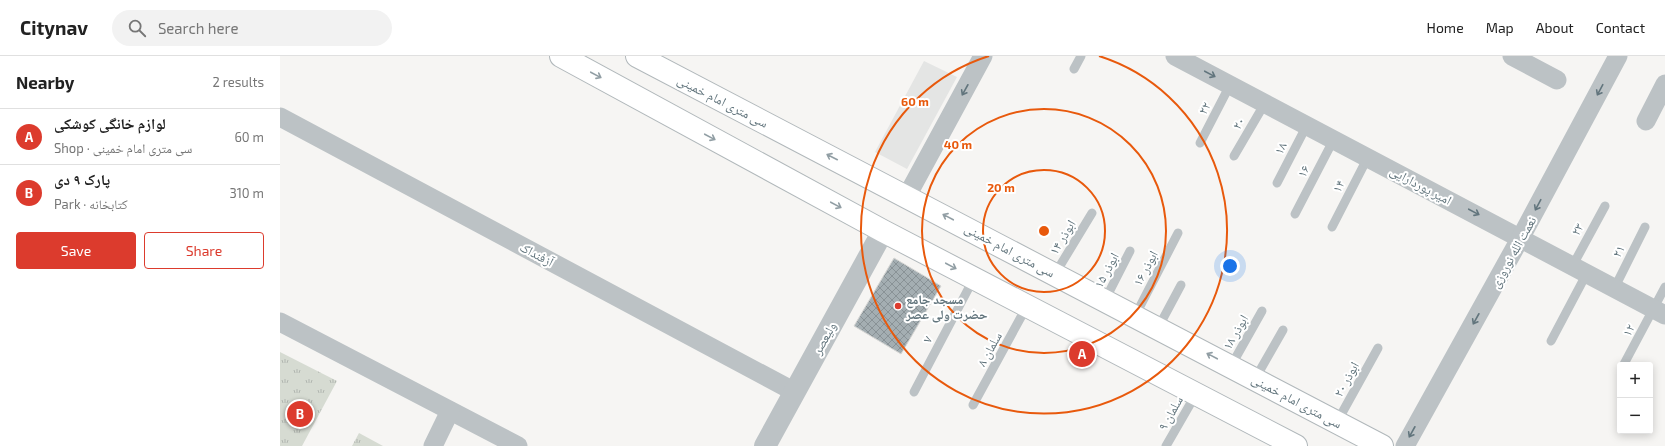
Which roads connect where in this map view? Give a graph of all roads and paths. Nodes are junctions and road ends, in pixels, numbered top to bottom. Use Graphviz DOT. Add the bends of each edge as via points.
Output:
graph roads {
  1 [pos="561,56"];
  2 [pos="637,56"];
  3 [pos="983,56"];
  4 [pos="1081,56"];
  5 [pos="1175,56"];
  6 [pos="1512,56"];
  7 [pos="1618,56"];
  8 [pos="1074,69"];
  9 [pos="1557,80"];
  10 [pos="1665,84"];
  11 [pos="1230,85"];
  12 [pos="1265,103"];
  13 [pos="280,117"];
  14 [pos="1646,121"];
  15 [pos="1307,125"];
  16 [pos="1334,139"];
  17 [pos="1200,143"];
  18 [pos="1234,156"];
  19 [pos="1368,157"];
  20 [pos="1277,183"];
  21 [pos="907,196"];
  22 [pos="1605,206"];
  23 [pos="1092,213"];
  24 [pos="1295,214"];
  25 [pos="1332,228"];
  26 [pos="1645,228"];
  27 [pos="883,230"];
  28 [pos="1178,233"];
  29 [pos="1521,237"];
  30 [pos="1130,252"];
  31 [pos="1580,269"];
  32 [pos="1055,274"];
  33 [pos="974,278"];
  34 [pos="1181,285"];
  35 [pos="1615,287"];
  36 [pos="1665,287"];
  37 [pos="1105,300"];
  38 [pos="1027,306"];
  39 [pos="1262,311"];
  40 [pos="1659,312"];
  41 [pos="1135,316"];
  42 [pos="280,322"];
  43 [pos="1158,328"];
  44 [pos="1283,330"];
  45 [pos="1551,341"];
  46 [pos="1378,348"];
  47 [pos="1625,362"];
  48 [pos="1231,366"];
  49 [pos="1256,379"];
  50 [pos="795,392"];
  51 [pos="914,392"];
  52 [pos="1196,394"];
  53 [pos="973,405"];
  54 [pos="450,410"];
  55 [pos="1337,422"];
  56 [pos="433,446"];
  57 [pos="518,446"];
  58 [pos="765,446"];
  59 [pos="1166,446"];
  60 [pos="1296,446"];
  61 [pos="1382,446"];
  62 [pos="1405,446"];
  1 -- 27 [label="main road, one-way"];
  21 -- 2 [label="main road, سی متری امام خمینی, one-way"];
  3 -- 21 [label="street, one-way"];
  4 -- 8 [label="lane"];
  5 -- 11 [label="street, امیر پوردارایی, one-way"];
  6 -- 9 [label="street"];
  7 -- 29 [label="street, نعمت الله نوروزی, one-way"];
  10 -- 14 [label="street"];
  11 -- 12 [label="street, امیر پوردارایی"];
  11 -- 17 [label="lane, ۲۲"];
  12 -- 15 [label="street, امیر پوردارایی"];
  12 -- 18 [label="lane, ۲۰"];
  13 -- 50 [label="street, آزفنداک"];
  15 -- 16 [label="street, امیر پوردارایی"];
  15 -- 20 [label="lane, ۱۸"];
  16 -- 19 [label="street, امیر پوردارایی"];
  16 -- 24 [label="lane, ۱۶"];
  19 -- 25 [label="lane, ۱۴"];
  19 -- 29 [label="street, امیر پوردارایی, one-way"];
  32 -- 21 [label="main road, سی متری امام خمینی, one-way"];
  22 -- 31 [label="lane, ۲۳"];
  23 -- 32 [label="lane, ابوذر ۱۴"];
  26 -- 35 [label="lane, ۲۱"];
  27 -- 33 [label="main road, one-way"];
  27 -- 50 [label="street, وليعصر"];
  28 -- 41 [label="lane, ابوذر ۱۶"];
  29 -- 31 [label="street, امیر پوردارایی"];
  29 -- 62 [label="street, نعمت الله نوروزی, one-way"];
  30 -- 37 [label="lane, ابوذر ۱۵"];
  31 -- 35 [label="street, امیر پوردارایی"];
  31 -- 45 [label="lane, ۲۳"];
  32 -- 37 [label="main road, سی متری امام خمینی"];
  33 -- 38 [label="main road"];
  33 -- 51 [label="lane, ۷"];
  34 -- 43 [label="lane"];
  35 -- 40 [label="street, امیر پوردارایی"];
  36 -- 40 [label="lane, ۱۲"];
  37 -- 41 [label="main road, سی متری امام خمینی"];
  38 -- 52 [label="main road"];
  38 -- 53 [label="lane, سلمان ۸"];
  39 -- 48 [label="lane, ابوذر ۱۸"];
  40 -- 47 [label="lane, ۱۲"];
  41 -- 43 [label="main road, سی متری امام خمینی"];
  42 -- 54 [label="street"];
  48 -- 43 [label="main road, سی متری امام خمینی, one-way"];
  44 -- 49 [label="lane"];
  46 -- 55 [label="lane, ابوذر ۲۰"];
  48 -- 49 [label="main road, سی متری امام خمینی"];
  49 -- 55 [label="main road, سی متری امام خمینی"];
  50 -- 58 [label="street, وليعصر"];
  52 -- 59 [label="lane, سلمان ۹"];
  52 -- 60 [label="main road"];
  54 -- 56 [label="street"];
  54 -- 57 [label="street"];
  55 -- 61 [label="main road, سی متری امام خمینی"];
}
